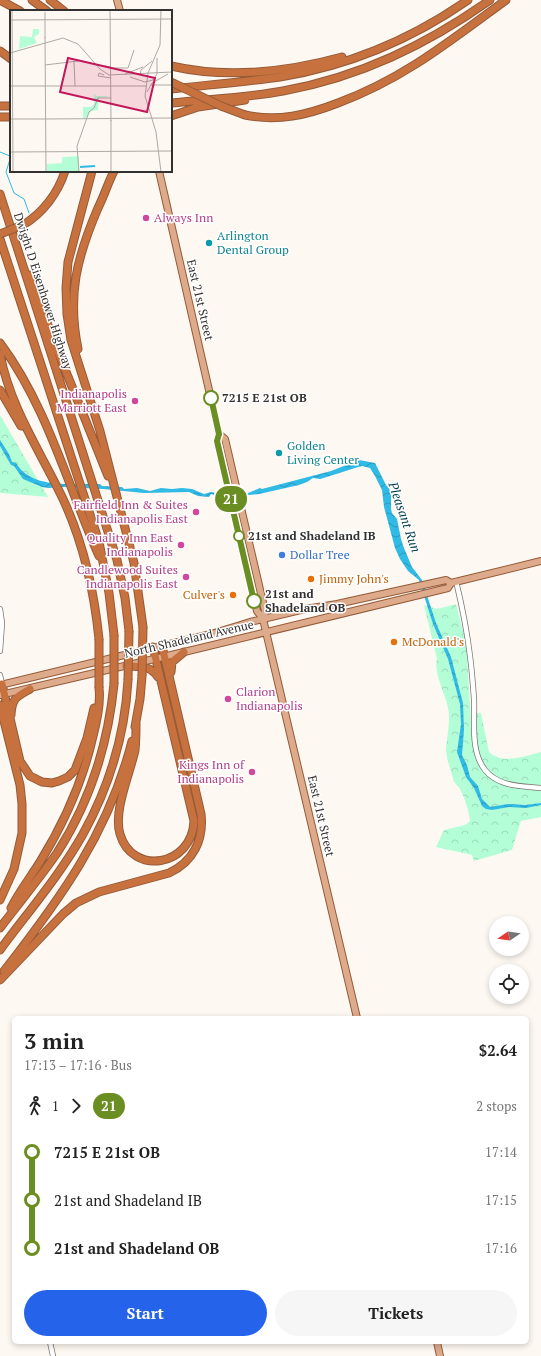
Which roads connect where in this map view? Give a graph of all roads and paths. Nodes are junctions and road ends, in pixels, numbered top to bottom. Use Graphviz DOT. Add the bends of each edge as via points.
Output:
graph roads {
  1 [pos="0,0"];
  2 [pos="32,0"];
  3 [pos="50,0"];
  4 [pos="117,0"];
  5 [pos="468,0"];
  6 [pos="490,0"];
  7 [pos="506,0"];
  8 [pos="18,10"];
  9 [pos="46,10"];
  10 [pos="63,10"];
  11 [pos="120,10"];
  12 [pos="389,44"];
  13 [pos="0,51"];
  14 [pos="10,58"];
  15 [pos="172,66"];
  16 [pos="172,82"];
  17 [pos="172,89"];
  18 [pos="268,94"];
  19 [pos="172,103"];
  20 [pos="172,116"];
  21 [pos="64,172"];
  22 [pos="92,172"];
  23 [pos="114,172"];
  24 [pos="159,172"];
  25 [pos="0,194"];
  26 [pos="0,234"];
  27 [pos="0,239"];
  28 [pos="15,241"];
  29 [pos="0,343"];
  30 [pos="0,354"];
  31 [pos="83,376"];
  32 [pos="0,390"];
  33 [pos="219,434"];
  34 [pos="47,468"];
  35 [pos="110,475"];
  36 [pos="541,561"];
  37 [pos="105,571"];
  38 [pos="454,582"];
  39 [pos="0,609"];
  40 [pos="263,619"];
  41 [pos="266,632"];
  42 [pos="162,646"];
  43 [pos="153,647"];
  44 [pos="0,651"];
  45 [pos="184,652"];
  46 [pos="165,656"];
  47 [pos="155,658"];
  48 [pos="126,666"];
  49 [pos="0,674"];
  50 [pos="171,680"];
  51 [pos="160,681"];
  52 [pos="1,684"];
  53 [pos="99,688"];
  54 [pos="30,689"];
  55 [pos="2,695"];
  56 [pos="0,705"];
  57 [pos="0,715"];
  58 [pos="136,723"];
  59 [pos="8,724"];
  60 [pos="541,788"];
  61 [pos="0,900"];
  62 [pos="0,928"];
  63 [pos="0,950"];
  64 [pos="0,976"];
  65 [pos="0,980"];
  66 [pos="357,1016"];
  67 [pos="50,1344"];
  68 [pos="437,1344"];
  69 [pos="53,1356"];
  70 [pos="440,1356"];
  1 -- 8 [label="highway"];
  2 -- 9 [label="highway"];
  3 -- 10 [label="highway"];
  4 -- 11 [label="main road"];
  5 -- 12 [label="highway"];
  6 -- 18 [label="highway" via="460,21 385,61 338,78"];
  7 -- 16 [label="highway, bridge" via="421,62 396,77 366,92 303,114 274,118 245,115"];
  12 -- 15 [label="highway" via="318,63 274,71 222,73"];
  12 -- 17 [label="highway" via="361,56 304,72 266,79"];
  13 -- 14 [label="highway"];
  18 -- 19 [label="highway"];
  18 -- 20 [label="highway" via="198,107"];
  21 -- 26 [label="highway, bridge" via="55,192 34,217 23,225"];
  22 -- 31 [label="highway" via="70,255 66,288 68,327"];
  23 -- 31 [label="highway" via="86,236 75,282 74,322"];
  24 -- 33 [label="main road, East 21st Street"];
  25 -- 28 [label="highway, Dwight D Eisenhower Highway"];
  27 -- 37 [label="highway, Dwight D Eisenhower Highway" via="99,542"];
  28 -- 35 [label="highway"];
  28 -- 63 [label="highway, Dwight D Eisenhower Highway, bridge" via="121,574 128,631 128,680 126,709 118,748 93,816 66,861"];
  29 -- 37 [label="highway" via="32,393"];
  30 -- 34 [label="highway" via="12,398"];
  31 -- 35 [label="highway"];
  32 -- 34 [label="highway"];
  33 -- 40 [label="main road, East 21st Street" via="217,441 231,503 257,611"];
  33 -- 40 [label="main road, East 21st Street" via="225,439 240,502 265,611"];
  34 -- 53 [label="highway, bridge" via="79,538 95,601 99,639"];
  35 -- 58 [label="highway, bridge" via="134,563 142,627 142,676"];
  36 -- 38 [label="main road, North Shadeland Avenue"];
  37 -- 62 [label="highway, Dwight D Eisenhower Highway, bridge" via="114,635 114,684 100,760 90,790 57,853"];
  38 -- 40 [label="main road, North Shadeland Avenue" via="435,582"];
  38 -- 41 [label="main road, North Shadeland Avenue" via="448,588"];
  38 -- 60 [label="street" via="462,607 470,655 475,744 479,759 486,771 500,782 513,786"];
  39 -- 44 [label="street"];
  40 -- 41 [label="main road, East 21st Street"];
  40 -- 42 [label="main road, North Shadeland Avenue"];
  41 -- 45 [label="main road, North Shadeland Avenue"];
  41 -- 66 [label="main road, East 21st Street"];
  42 -- 43 [label="main road, North Shadeland Avenue"];
  42 -- 46 [label="highway"];
  43 -- 47 [label="highway"];
  43 -- 52 [label="main road, North Shadeland Avenue"];
  45 -- 46 [label="main road, North Shadeland Avenue"];
  45 -- 50 [label="highway" via="172,662"];
  46 -- 47 [label="main road, North Shadeland Avenue"];
  46 -- 50 [label="highway"];
  47 -- 48 [label="main road, North Shadeland Avenue"];
  47 -- 51 [label="highway"];
  48 -- 51 [label="highway" via="148,668 154,671"];
  48 -- 54 [label="main road, North Shadeland Avenue"];
  49 -- 52 [label="street"];
  50 -- 65 [label="highway" via="201,814 201,833 194,851 183,864 169,873 99,892 76,903"];
  51 -- 58 [label="highway" via="194,821 192,835 185,847 176,855 163,860 151,860 135,854 124,842 119,829 120,806 135,749"];
  52 -- 55 [label="highway"];
  53 -- 59 [label="highway" via="89,732 78,764 71,775 61,781 42,782 27,773 20,761"];
  53 -- 62 [label="highway" via="100,697 93,737 85,768 74,795 52,841"];
  54 -- 55 [label="main road, North Shadeland Avenue"];
  54 -- 59 [label="highway" via="14,700"];
  55 -- 59 [label="highway"];
  56 -- 59 [label="highway"];
  57 -- 59 [label="highway"];
  58 -- 64 [label="highway" via="120,782 89,850 69,883"];
  59 -- 61 [label="highway" via="20,785 22,833 14,869"];
  67 -- 69 [label="street"];
  68 -- 70 [label="main road"];
}
